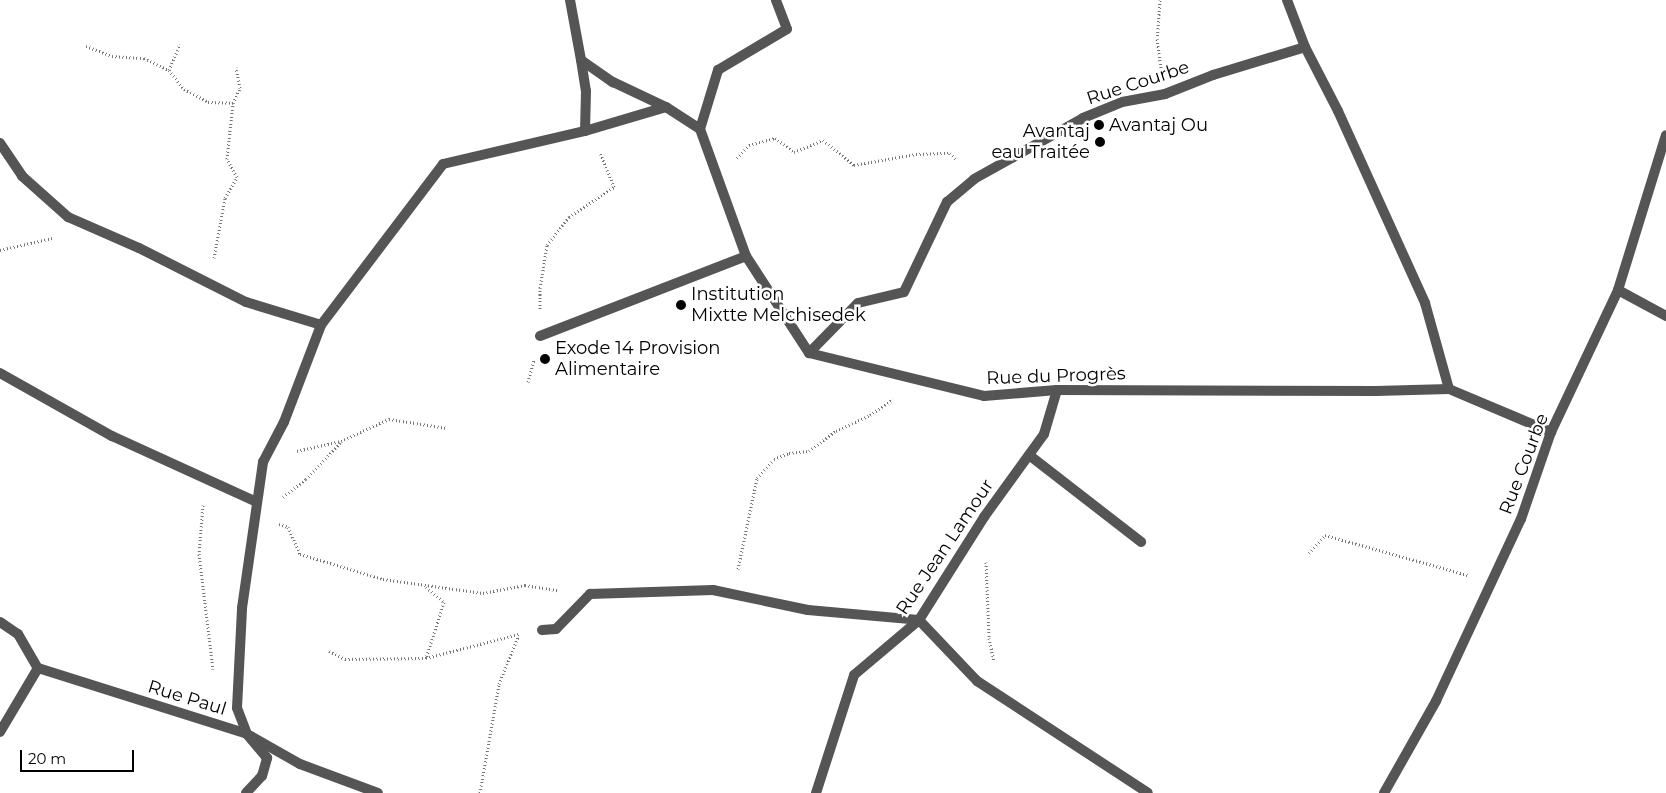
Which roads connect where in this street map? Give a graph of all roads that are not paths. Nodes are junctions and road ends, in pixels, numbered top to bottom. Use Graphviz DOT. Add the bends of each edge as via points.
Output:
graph roads {
  1 [pos="570,0"];
  2 [pos="776,0"];
  3 [pos="1287,0"];
  4 [pos="1305,47"];
  5 [pos="581,60"];
  6 [pos="666,107"];
  7 [pos="700,129"];
  8 [pos="585,130"];
  9 [pos="1666,136"];
  10 [pos="0,143"];
  11 [pos="746,256"];
  12 [pos="1618,290"];
  13 [pos="1666,316"];
  14 [pos="320,325"];
  15 [pos="540,336"];
  16 [pos="810,353"];
  17 [pos="0,373"];
  18 [pos="1449,388"];
  19 [pos="1057,390"];
  20 [pos="1551,432"];
  21 [pos="1029,454"];
  22 [pos="257,502"];
  23 [pos="1142,542"];
  24 [pos="919,620"];
  25 [pos="0,622"];
  26 [pos="542,630"];
  27 [pos="38,668"];
  28 [pos="0,732"];
  29 [pos="247,734"];
  30 [pos="246,793"];
  31 [pos="378,793"];
  32 [pos="816,793"];
  33 [pos="1148,793"];
  34 [pos="1384,793"];
  1 -- 5 [label="street"];
  2 -- 7 [label="street" via="787,29 718,70"];
  3 -- 4 [label="street"];
  4 -- 16 [label="street, Rue Courbe" via="1166,94 1122,102 1083,118 974,179 947,202 904,292 858,304"];
  4 -- 18 [label="street" via="1426,303"];
  5 -- 6 [label="street" via="613,82"];
  5 -- 8 [label="street" via="586,91"];
  6 -- 7 [label="street"];
  6 -- 8 [label="street"];
  7 -- 11 [label="street"];
  8 -- 14 [label="street" via="444,164"];
  9 -- 12 [label="street, Rue Courbe"];
  10 -- 14 [label="street" via="22,176 68,217 246,302"];
  11 -- 15 [label="street"];
  11 -- 16 [label="street"];
  12 -- 13 [label="street"];
  12 -- 20 [label="street, Rue Courbe"];
  14 -- 22 [label="street" via="284,422 263,462"];
  16 -- 19 [label="street, Rue du Progrès" via="933,386 984,396"];
  17 -- 22 [label="street" via="112,436"];
  18 -- 19 [label="street, Rue du Progrès" via="1376,392"];
  18 -- 20 [label="street, Rue du Progrès"];
  19 -- 21 [label="street, Rue Jean Lamour" via="1044,434"];
  20 -- 34 [label="street, Rue Courbe" via="1521,519 1436,701"];
  21 -- 23 [label="street"];
  21 -- 24 [label="street, Rue Jean Lamour" via="984,517"];
  22 -- 29 [label="street" via="242,608 237,708"];
  24 -- 26 [label="street" via="808,610 713,590 590,594 556,629"];
  24 -- 32 [label="street, Rue Jean Lamour" via="854,674"];
  24 -- 33 [label="street" via="978,681"];
  25 -- 27 [label="street" via="18,634"];
  27 -- 28 [label="street"];
  27 -- 29 [label="street, Rue Paul"];
  29 -- 30 [label="street" via="267,758 262,776"];
  29 -- 31 [label="street, Rue Paul" via="300,764"];
}
